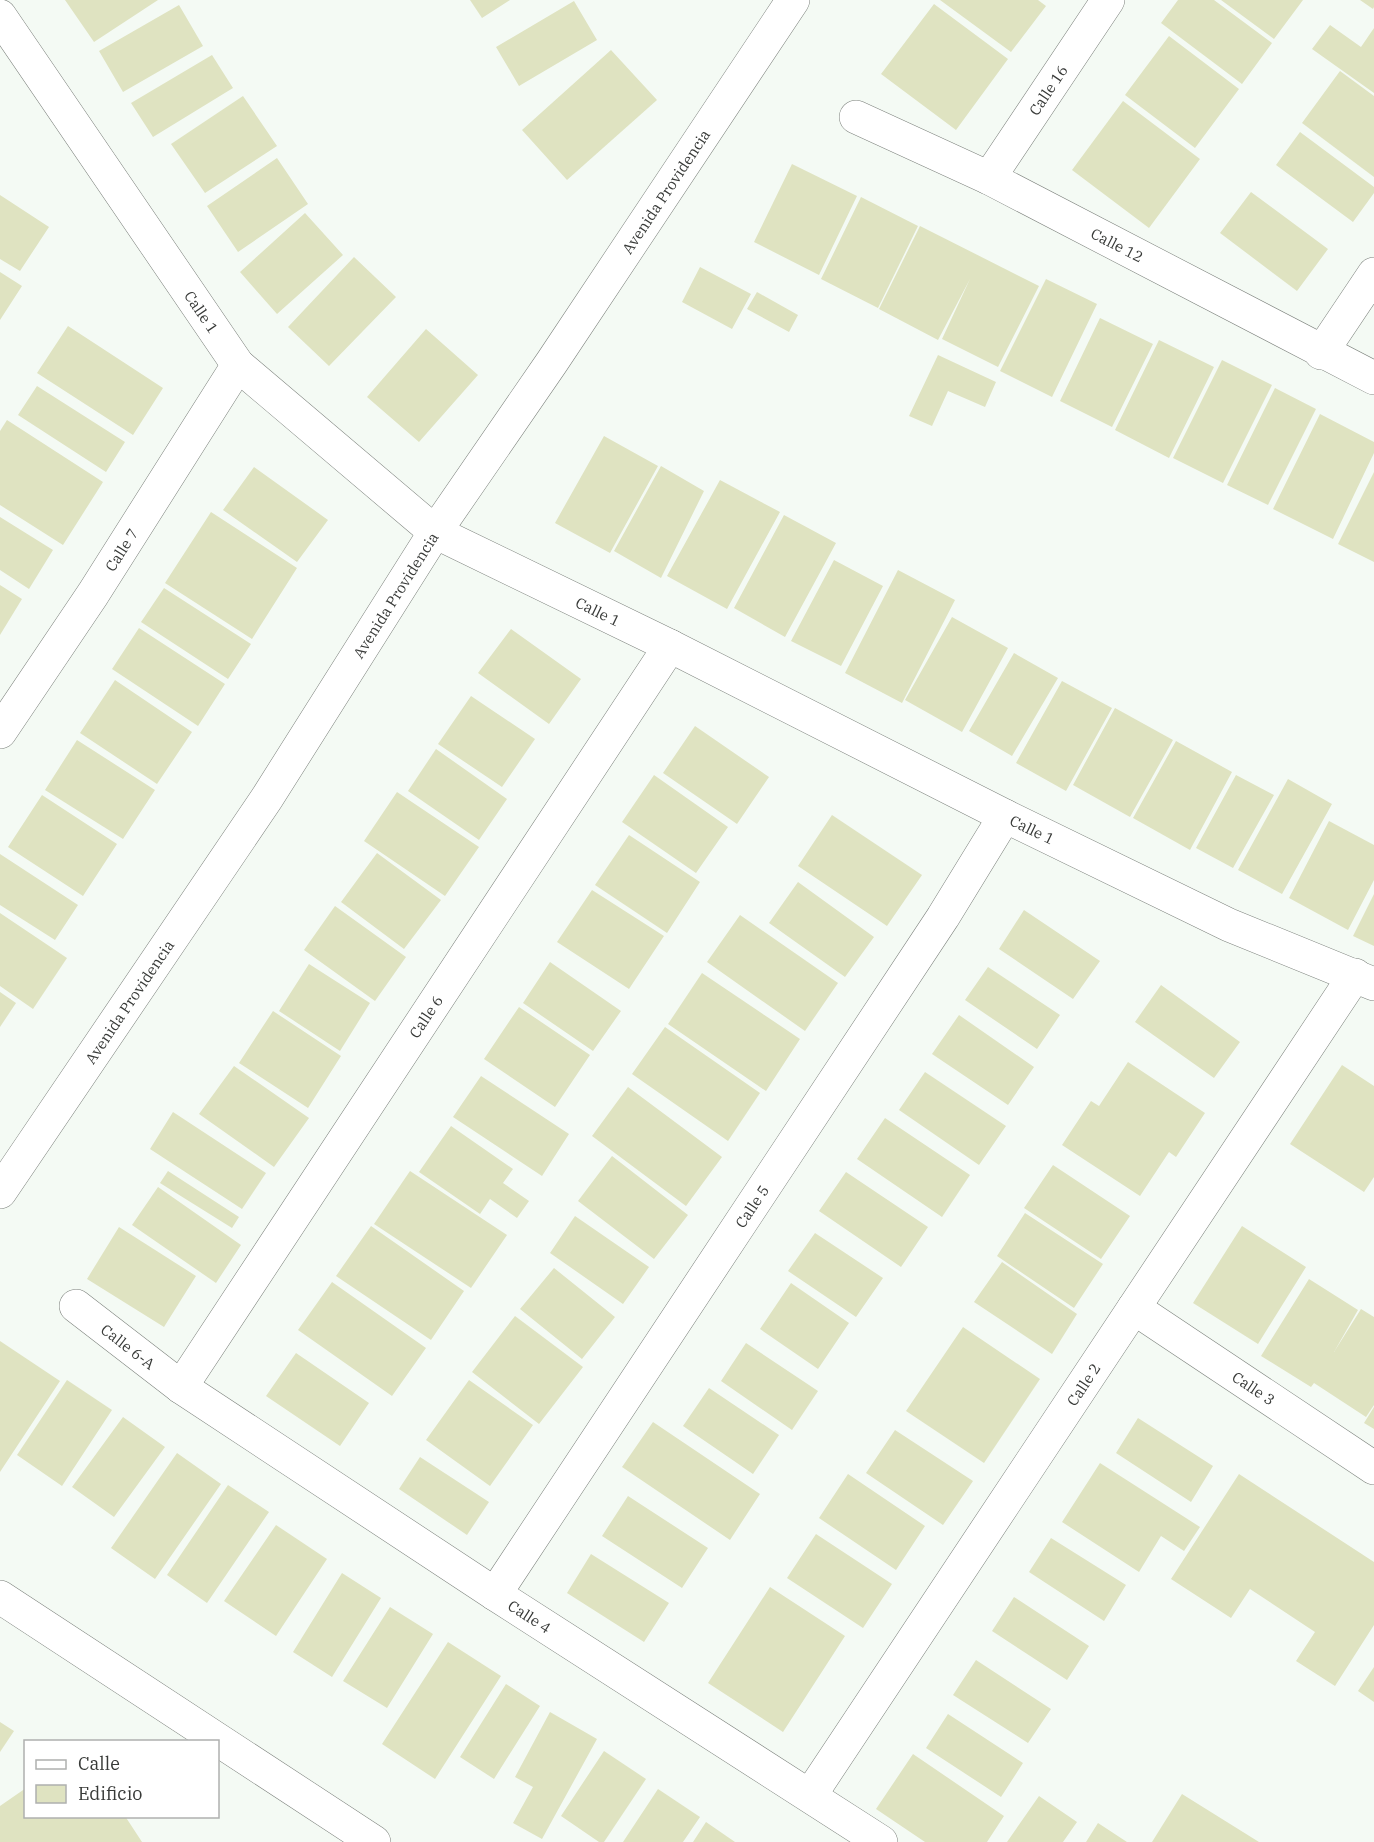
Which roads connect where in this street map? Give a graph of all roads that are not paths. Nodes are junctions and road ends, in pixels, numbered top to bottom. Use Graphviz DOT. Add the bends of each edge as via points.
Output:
graph roads {
  1 [pos="792,0"];
  2 [pos="1108,0"];
  3 [pos="0,18"];
  4 [pos="856,117"];
  5 [pos="989,178"];
  6 [pos="1374,274"];
  7 [pos="1321,353"];
  8 [pos="238,365"];
  9 [pos="1374,378"];
  10 [pos="435,532"];
  11 [pos="670,646"];
  12 [pos="0,732"];
  13 [pos="1005,816"];
  14 [pos="1365,979"];
  15 [pos="0,1192"];
  16 [pos="76,1306"];
  17 [pos="1134,1308"];
  18 [pos="181,1387"];
  19 [pos="1374,1468"];
  20 [pos="495,1594"];
  21 [pos="0,1597"];
  22 [pos="218,1740"];
  23 [pos="219,1740"];
  24 [pos="811,1794"];
  25 [pos="374,1842"];
  26 [pos="881,1842"];
  1 -- 10 [label="street, Avenida Providencia"];
  2 -- 5 [label="street, Calle 16"];
  3 -- 8 [label="street, Calle 1"];
  4 -- 5 [label="street, Calle 12"];
  5 -- 7 [label="street, Calle 12"];
  6 -- 7 [label="street"];
  7 -- 9 [label="street, Calle 12"];
  8 -- 10 [label="street, Calle 1"];
  8 -- 12 [label="street, Calle 7"];
  10 -- 11 [label="street, Calle 1"];
  10 -- 15 [label="street, Avenida Providencia" via="267,798"];
  11 -- 13 [label="street, Calle 1"];
  11 -- 18 [label="street, Calle 6"];
  13 -- 14 [label="street, Calle 1" via="1229,925"];
  13 -- 20 [label="street, Calle 5" via="943,917"];
  14 -- 17 [label="street, Calle 2"];
  16 -- 18 [label="street, Calle 6-A"];
  17 -- 19 [label="street, Calle 3"];
  17 -- 24 [label="street, Calle 2"];
  18 -- 20 [label="street, Calle 4"];
  20 -- 24 [label="street, Calle 4"];
  21 -- 22 [label="street"];
  23 -- 25 [label="street"];
  24 -- 26 [label="street, Calle 4"];
}
